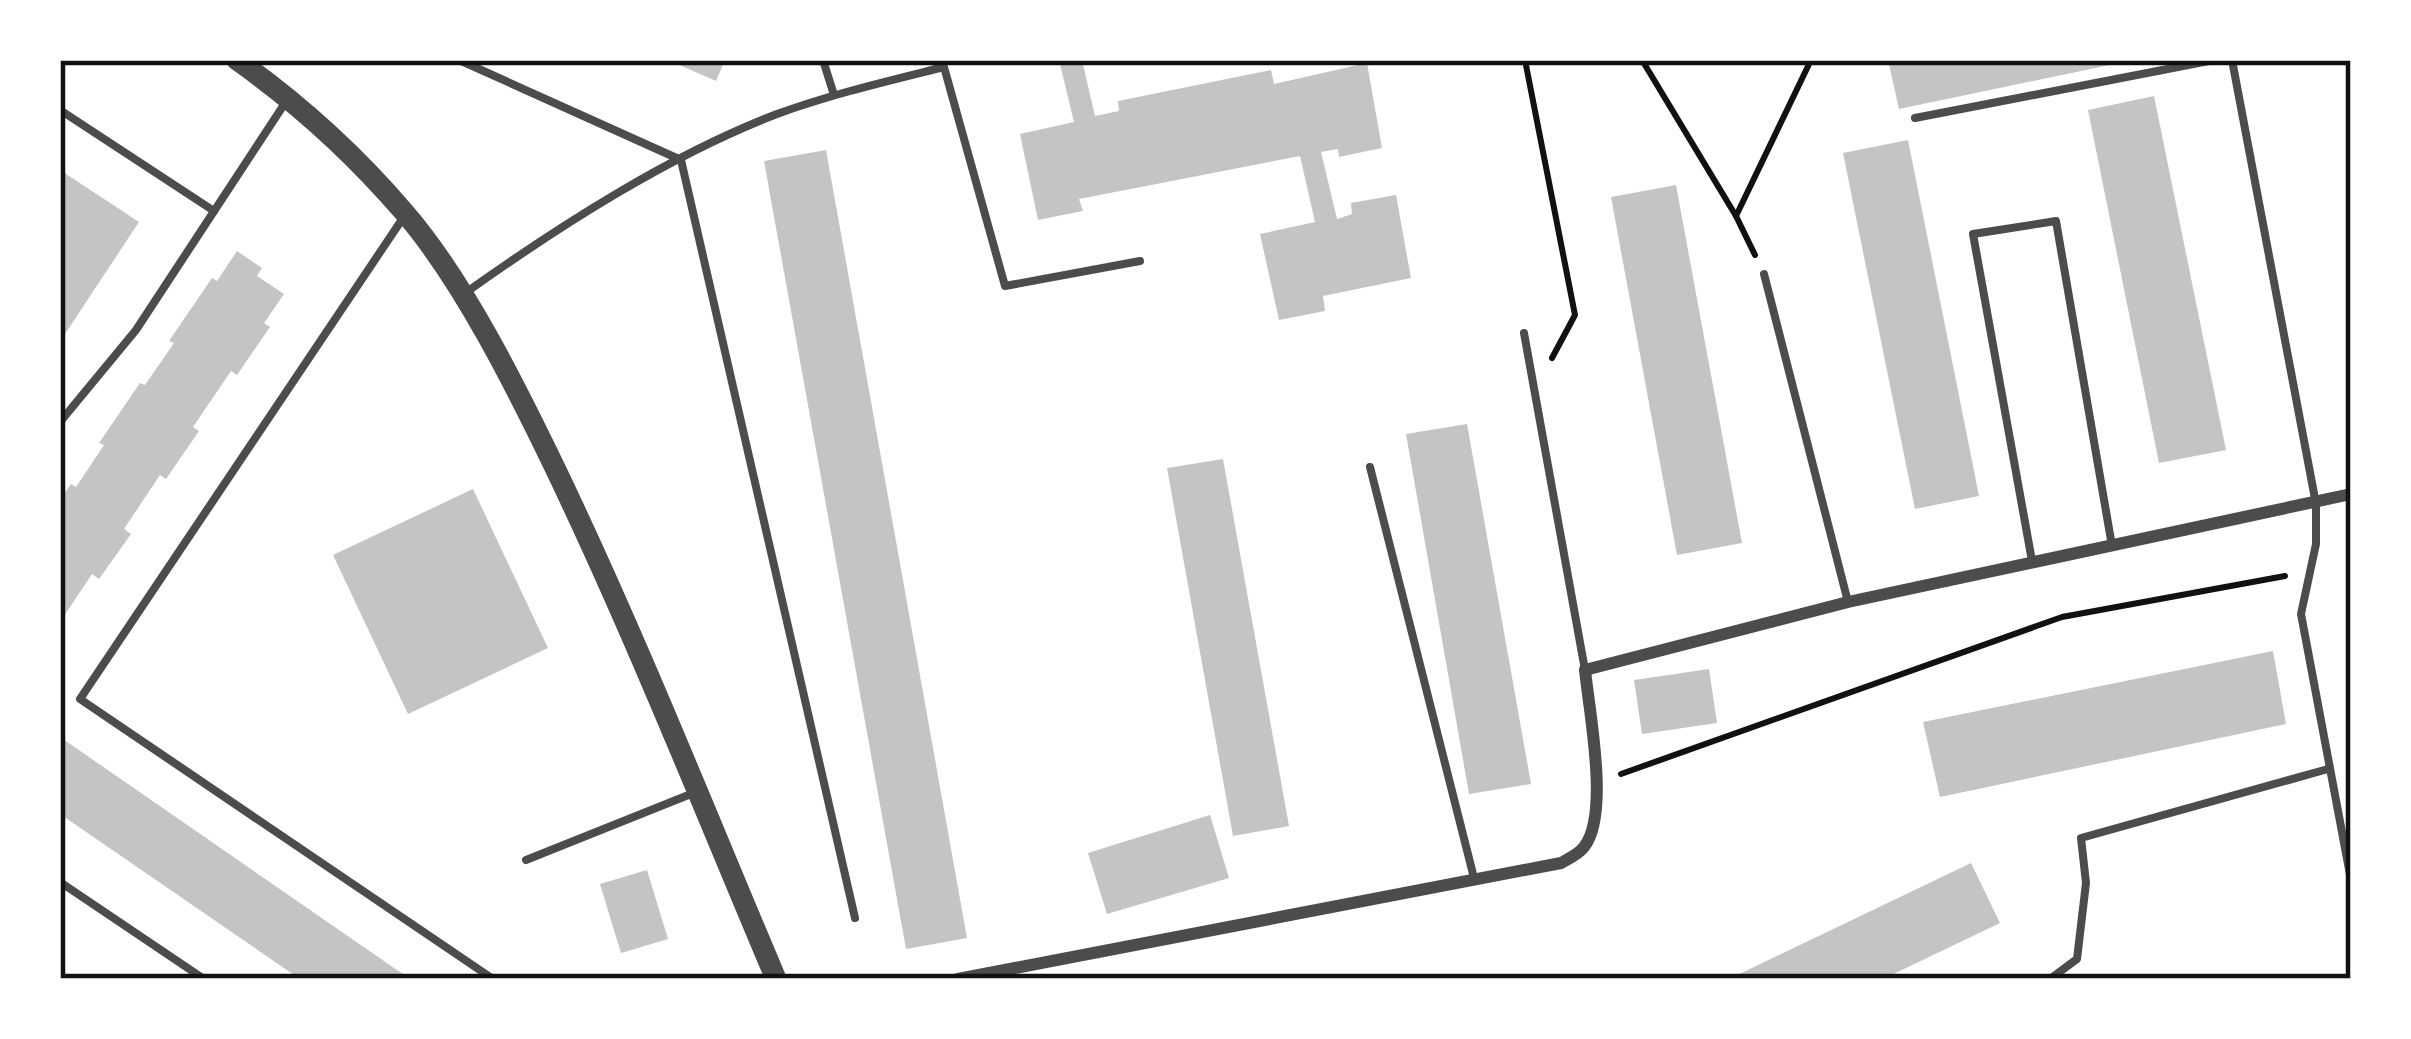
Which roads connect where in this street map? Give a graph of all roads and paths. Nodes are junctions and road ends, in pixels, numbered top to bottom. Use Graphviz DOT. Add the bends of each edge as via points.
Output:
graph roads {
  1 [pos="237,60"];
  2 [pos="459,60"];
  3 [pos="823,60"];
  4 [pos="1525,60"];
  5 [pos="1642,60"];
  6 [pos="1811,60"];
  7 [pos="2214,60"];
  8 [pos="2231,60"];
  9 [pos="834,94"];
  10 [pos="289,97"];
  11 [pos="60,110"];
  12 [pos="1915,118"];
  13 [pos="681,160"];
  14 [pos="214,211"];
  15 [pos="406,214"];
  16 [pos="1736,216"];
  17 [pos="1140,261"];
  18 [pos="1764,274"];
  19 [pos="462,296"];
  20 [pos="1524,333"];
  21 [pos="1535,390"];
  22 [pos="60,422"];
  23 [pos="1370,467"];
  24 [pos="2351,494"];
  25 [pos="2316,504"];
  26 [pos="2113,548"];
  27 [pos="2032,564"];
  28 [pos="2310,572"];
  29 [pos="1848,602"];
  30 [pos="1586,670"];
  31 [pos="2328,769"];
  32 [pos="1595,784"];
  33 [pos="697,791"];
  34 [pos="526,860"];
  35 [pos="1475,880"];
  36 [pos="2351,880"];
  37 [pos="60,882"];
  38 [pos="855,918"];
  39 [pos="204,979"];
  40 [pos="493,979"];
  41 [pos="776,979"];
  42 [pos="958,979"];
  43 [pos="2050,979"];
  1 -- 10 [label="street"];
  2 -- 13 [label="lane"];
  3 -- 9 [label="lane"];
  4 -- 21 [label="path" via="1575,315"];
  5 -- 16 [label="path"];
  6 -- 16 [label="path"];
  7 -- 12 [label="lane"];
  8 -- 25 [label="lane"];
  9 -- 13 [label="lane"];
  9 -- 17 [label="lane" via="944,67 1005,286"];
  10 -- 14 [label="lane"];
  10 -- 15 [label="street"];
  11 -- 14 [label="lane"];
  13 -- 19 [label="lane" via="539,240"];
  13 -- 38 [label="lane"];
  14 -- 22 [label="lane" via="136,330"];
  15 -- 19 [label="street"];
  15 -- 40 [label="lane" via="80,699"];
  16 -- 18 [label="path"];
  18 -- 29 [label="lane"];
  19 -- 33 [label="street" via="596,554"];
  20 -- 21 [label="lane"];
  21 -- 30 [label="lane"];
  23 -- 35 [label="lane"];
  24 -- 25 [label="street"];
  25 -- 26 [label="street"];
  25 -- 28 [label="lane"];
  26 -- 27 [label="street"];
  26 -- 27 [label="lane" via="2056,220 1973,235"];
  27 -- 29 [label="street"];
  28 -- 31 [label="lane" via="2301,614"];
  28 -- 32 [label="path" via="2062,617"];
  29 -- 30 [label="street"];
  30 -- 32 [label="street"];
  31 -- 36 [label="lane"];
  31 -- 43 [label="lane" via="2081,838 2086,883 2078,959"];
  32 -- 35 [label="street" via="1583,849 1561,863"];
  33 -- 34 [label="lane"];
  33 -- 41 [label="street"];
  35 -- 42 [label="street"];
  37 -- 39 [label="lane"];
}
